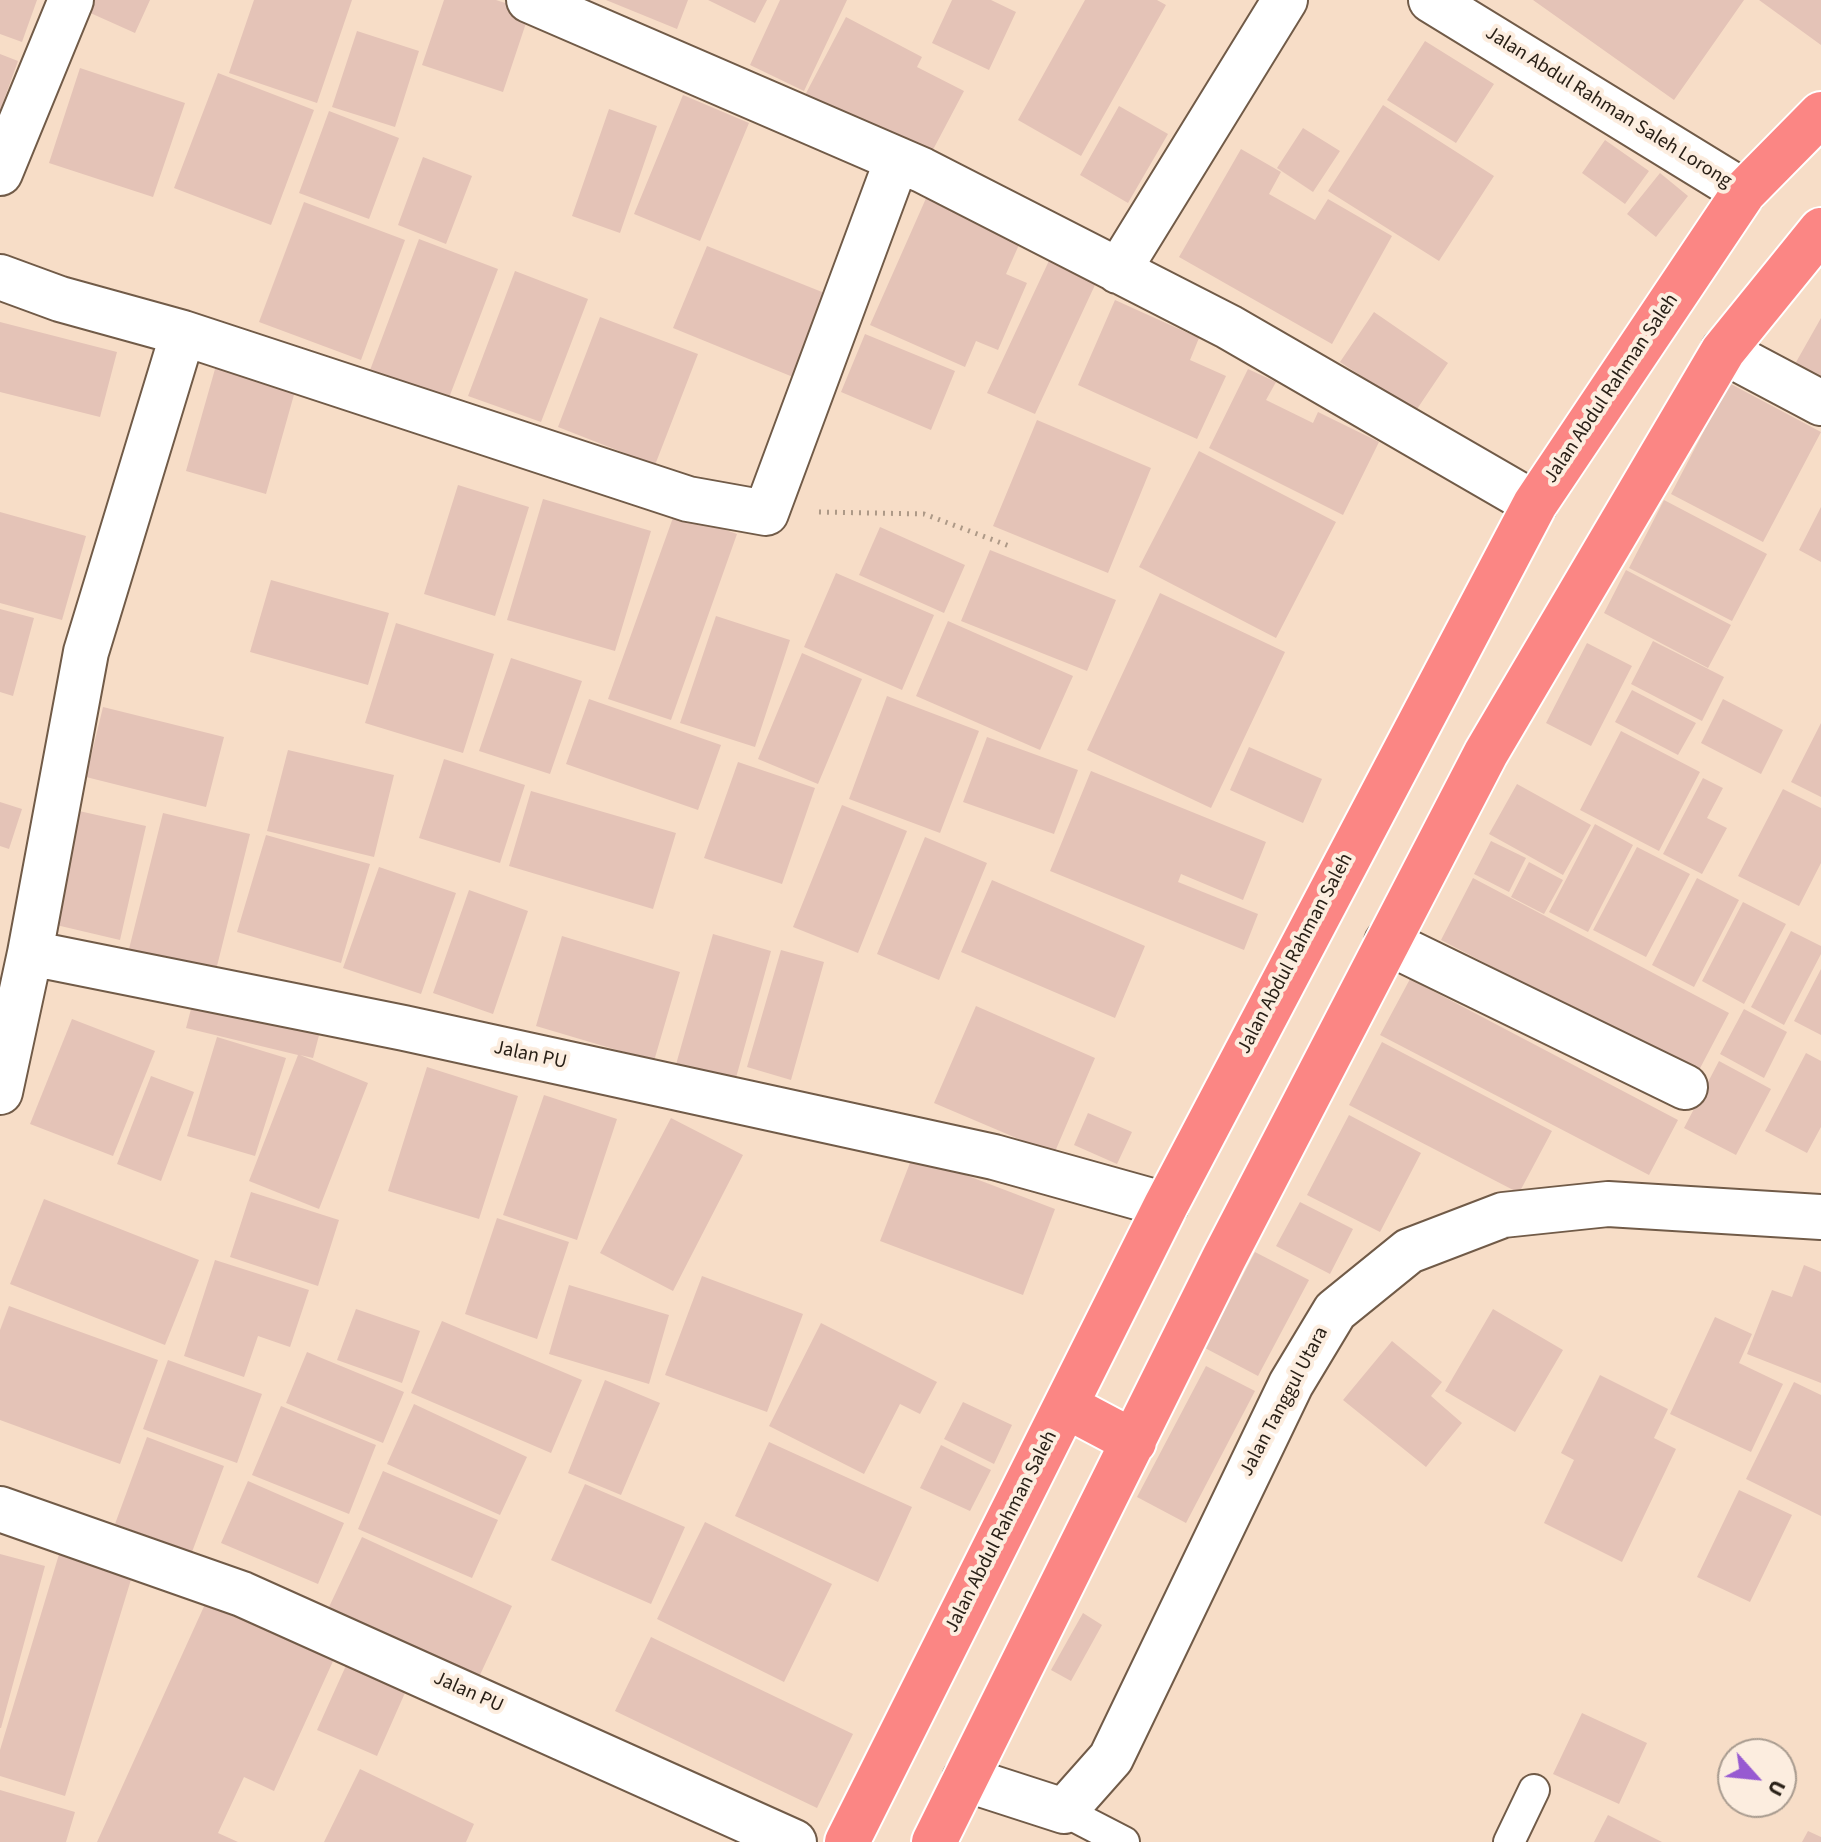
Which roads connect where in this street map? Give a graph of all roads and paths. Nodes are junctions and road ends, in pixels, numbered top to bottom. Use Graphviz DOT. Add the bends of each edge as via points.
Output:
graph roads {
  1 [pos="71,0"];
  2 [pos="529,0"];
  3 [pos="1285,0"];
  4 [pos="1431,0"];
  5 [pos="1821,114"];
  6 [pos="897,160"];
  7 [pos="0,173"];
  8 [pos="1744,192"];
  9 [pos="1821,230"];
  10 [pos="1118,271"];
  11 [pos="0,277"];
  12 [pos="183,333"];
  13 [pos="1723,351"];
  14 [pos="1821,403"];
  15 [pos="1535,504"];
  16 [pos="766,513"];
  17 [pos="1012,547"];
  18 [pos="1387,942"];
  19 [pos="30,953"];
  20 [pos="1685,1087"];
  21 [pos="0,1092"];
  22 [pos="1166,1205"];
  23 [pos="1821,1217"];
  24 [pos="1066,1406"];
  25 [pos="1134,1442"];
  26 [pos="0,1509"];
  27 [pos="965,1779"];
  28 [pos="1534,1790"];
  29 [pos="1064,1811"];
  30 [pos="794,1842"];
  31 [pos="847,1842"];
  32 [pos="934,1842"];
  33 [pos="1124,1842"];
  34 [pos="1509,1842"];
  1 -- 7 [label="street"];
  2 -- 6 [label="street"];
  3 -- 10 [label="street"];
  4 -- 8 [label="street, Jalan Abdul Rahman Saleh Lorong"];
  5 -- 8 [label="highway, Jalan Abdul Rahman Saleh"];
  6 -- 10 [label="street"];
  6 -- 16 [label="street"];
  8 -- 15 [label="highway, Jalan Abdul Rahman Saleh"];
  9 -- 13 [label="highway"];
  10 -- 15 [label="street" via="1229,327"];
  11 -- 12 [label="street"];
  12 -- 16 [label="street" via="688,499"];
  12 -- 19 [label="street" via="86,652"];
  13 -- 14 [label="street"];
  13 -- 18 [label="highway" via="1486,753"];
  15 -- 22 [label="highway, Jalan Abdul Rahman Saleh"];
  16 -- 17 [label="path" via="924,514"];
  18 -- 20 [label="street"];
  18 -- 25 [label="highway"];
  19 -- 21 [label="street"];
  19 -- 22 [label="street, Jalan PU" via="404,1028 994,1157"];
  22 -- 24 [label="highway, Jalan Abdul Rahman Saleh"];
  23 -- 29 [label="street, Jalan Tanggul Utara" via="1608,1204 1503,1215 1409,1251 1335,1311 1238,1489 1111,1758"];
  24 -- 25 [label="highway"];
  24 -- 31 [label="highway, Jalan Abdul Rahman Saleh"];
  25 -- 27 [label="highway"];
  26 -- 30 [label="street, Jalan PU" via="242,1594"];
  27 -- 29 [label="street"];
  27 -- 32 [label="highway"];
  28 -- 34 [label="lane"];
  29 -- 33 [label="lane"];
}
